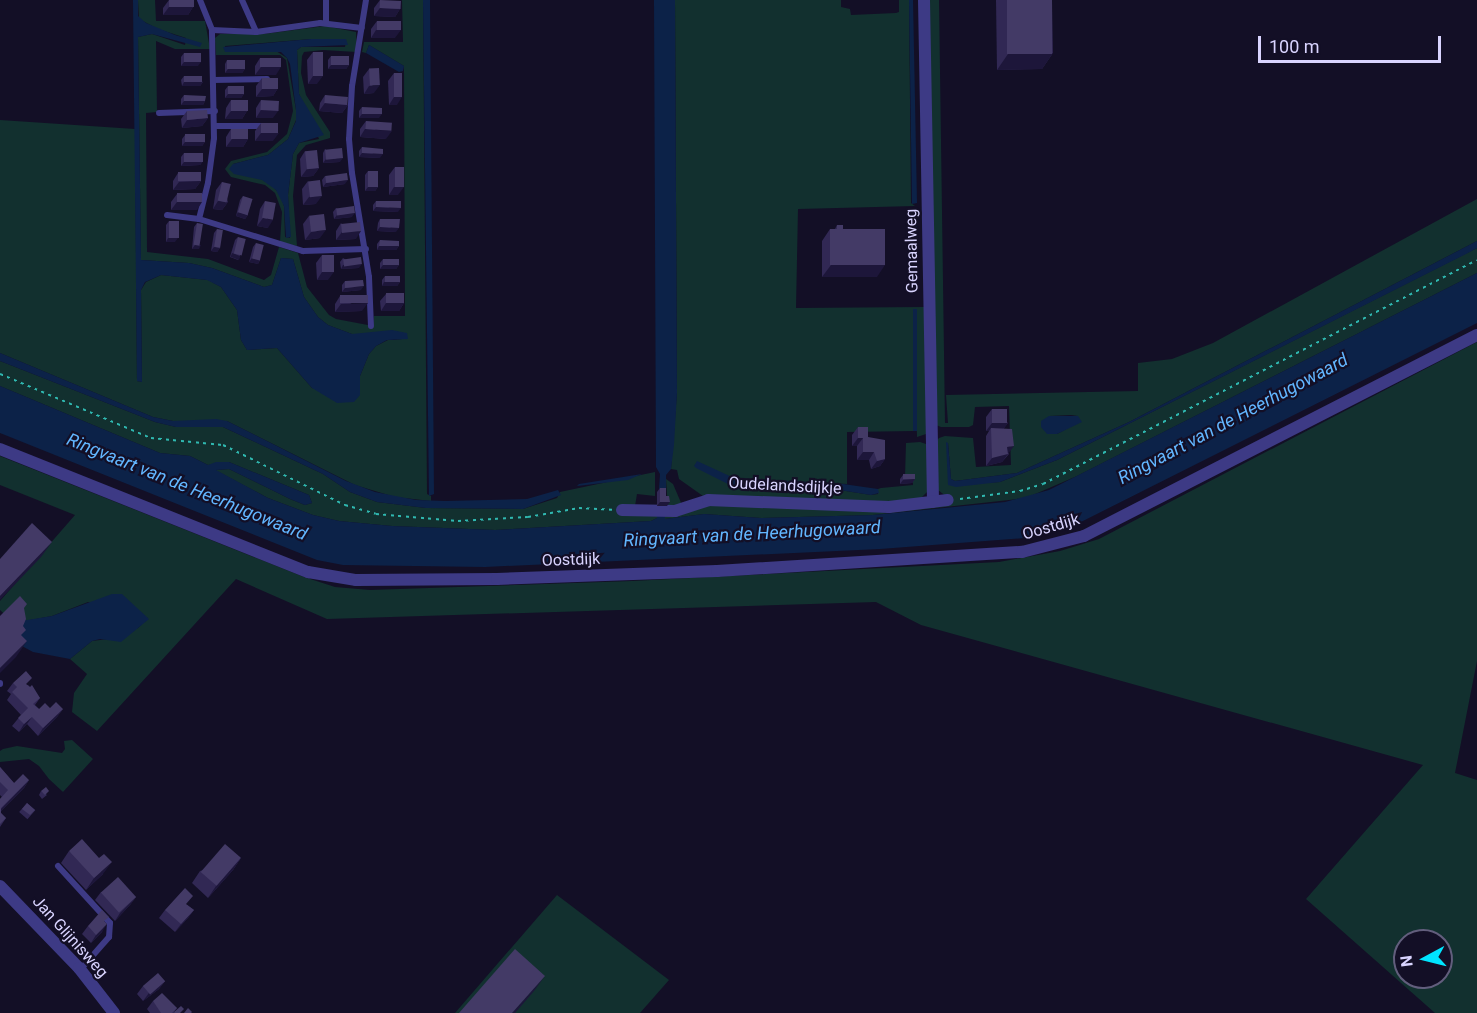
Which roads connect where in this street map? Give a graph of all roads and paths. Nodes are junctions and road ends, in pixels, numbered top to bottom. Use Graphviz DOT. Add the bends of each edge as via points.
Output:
graph roads {
  1 [pos="200,0"];
  2 [pos="242,0"];
  3 [pos="326,0"];
  4 [pos="366,0"];
  5 [pos="924,0"];
  6 [pos="326,23"];
  7 [pos="362,28"];
  8 [pos="212,30"];
  9 [pos="256,32"];
  10 [pos="273,79"];
  11 [pos="213,80"];
  12 [pos="215,111"];
  13 [pos="159,112"];
  14 [pos="214,126"];
  15 [pos="271,126"];
  16 [pos="167,215"];
  17 [pos="198,219"];
  18 [pos="366,249"];
  19 [pos="1477,260"];
  20 [pos="371,326"];
  21 [pos="1477,335"];
  22 [pos="0,374"];
  23 [pos="0,449"];
  24 [pos="948,500"];
  25 [pos="933,502"];
  26 [pos="622,510"];
  27 [pos="58,866"];
  28 [pos="0,886"];
  29 [pos="80,970"];
  30 [pos="114,1013"];
  1 -- 8 [label="lane"];
  2 -- 9 [label="lane"];
  3 -- 6 [label="lane"];
  4 -- 7 [label="lane"];
  5 -- 25 [label="street, Gemaalweg"];
  6 -- 7 [label="lane"];
  6 -- 9 [label="lane"];
  7 -- 18 [label="lane" via="352,86 349,139"];
  8 -- 9 [label="lane"];
  8 -- 11 [label="lane"];
  10 -- 11 [label="lane"];
  11 -- 12 [label="lane"];
  12 -- 13 [label="lane"];
  12 -- 14 [label="lane"];
  14 -- 15 [label="lane"];
  14 -- 17 [label="lane" via="208,183"];
  16 -- 17 [label="lane"];
  17 -- 18 [label="lane" via="303,251"];
  18 -- 20 [label="lane"];
  19 -- 24 [label="path" via="1043,484"];
  21 -- 23 [label="street, Oostdijk" via="1084,536 1022,552 636,575 341,579 308,572"];
  22 -- 26 [label="path" via="157,440 223,445 345,505 368,512 458,521 528,517 579,508"];
  24 -- 25 [label="street, Oudelandsdijkje"];
  25 -- 26 [label="street, Oudelandsdijkje" via="853,507 708,500 685,509"];
  27 -- 29 [label="lane" via="110,923 109,937"];
  28 -- 29 [label="street, Jan Glijnisweg"];
  29 -- 30 [label="street, Jan Glijnisweg"];
}
